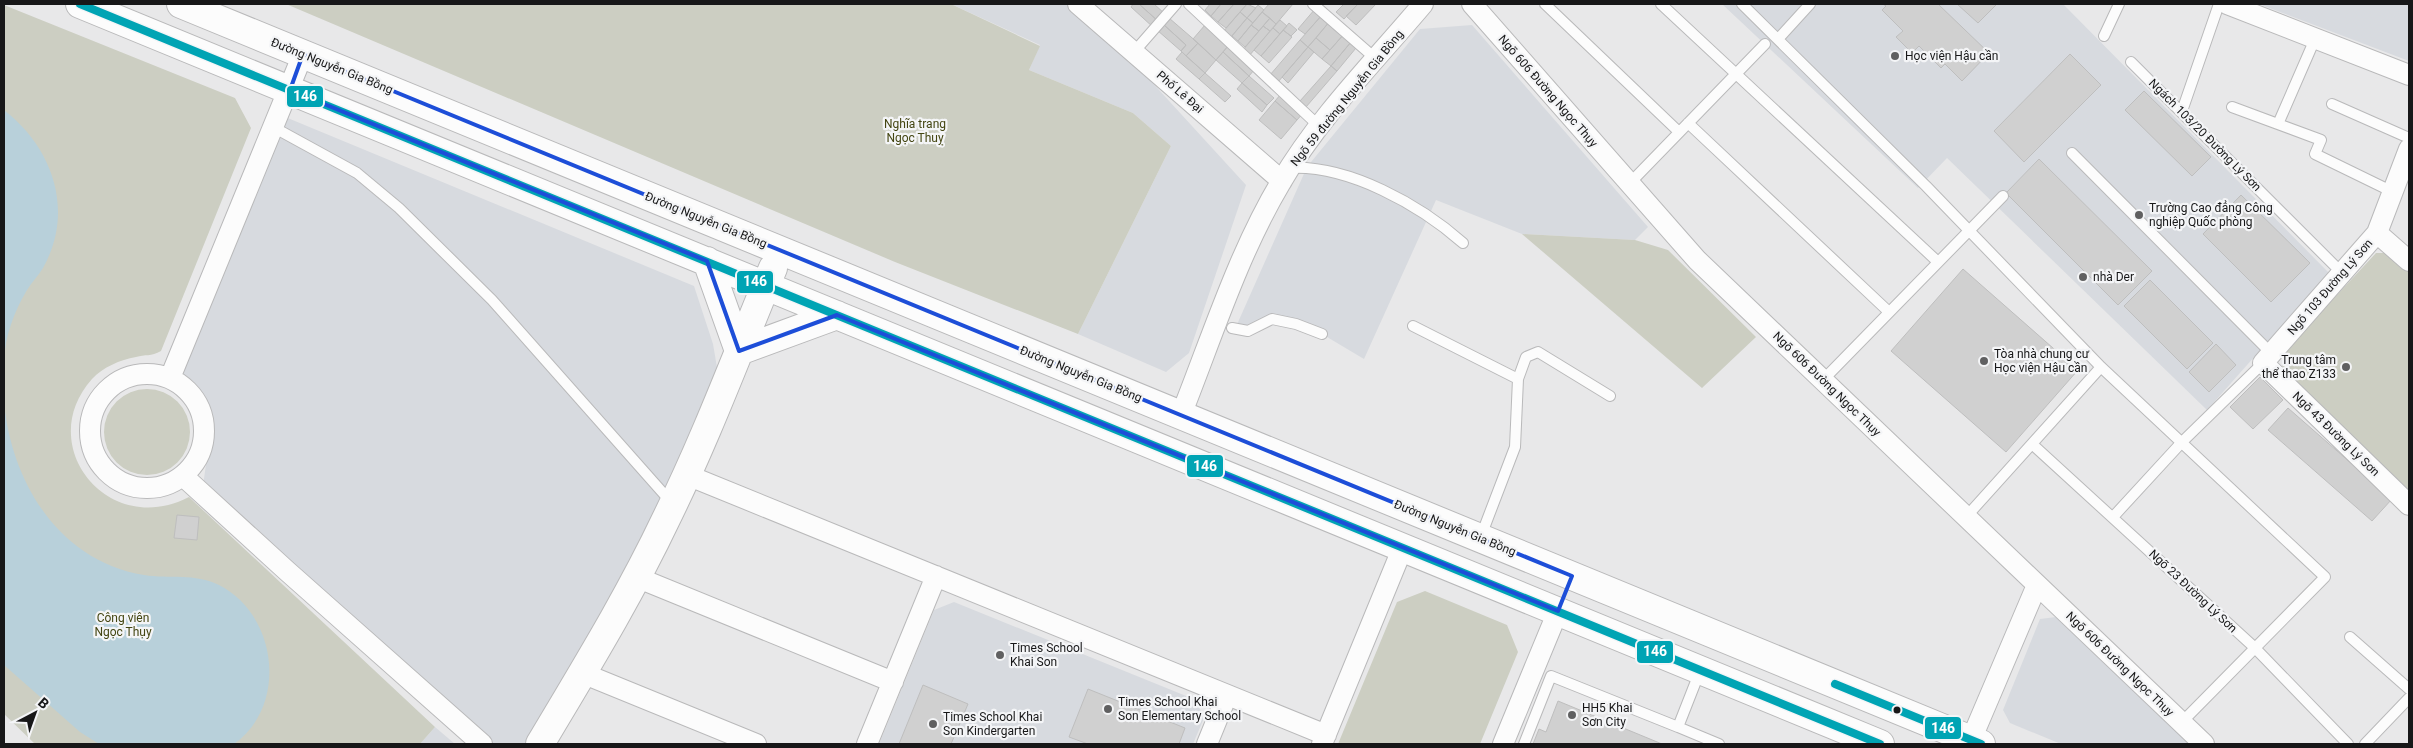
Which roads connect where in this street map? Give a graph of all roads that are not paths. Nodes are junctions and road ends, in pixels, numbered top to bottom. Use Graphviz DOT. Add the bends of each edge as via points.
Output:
graph roads {
  1 [pos="80,4"];
  2 [pos="181,4"];
  3 [pos="1078,4"];
  4 [pos="1176,4"];
  5 [pos="1189,4"];
  6 [pos="1313,4"];
  7 [pos="1423,4"];
  8 [pos="1472,4"];
  9 [pos="1545,4"];
  10 [pos="1661,4"];
  11 [pos="1742,4"];
  12 [pos="1810,4"];
  13 [pos="2119,4"];
  14 [pos="2219,4"];
  15 [pos="2227,4"];
  16 [pos="2104,36"];
  17 [pos="1779,38"];
  18 [pos="2315,39"];
  19 [pos="1764,44"];
  20 [pos="1134,52"];
  21 [pos="303,54"];
  22 [pos="1376,58"];
  23 [pos="2131,62"];
  24 [pos="1735,74"];
  25 [pos="2409,75"];
  26 [pos="288,89"];
  27 [pos="2332,104"];
  28 [pos="2232,107"];
  29 [pos="2182,111"];
  30 [pos="1688,123"];
  31 [pos="2278,124"];
  32 [pos="1320,126"];
  33 [pos="273,127"];
  34 [pos="1680,132"];
  35 [pos="2409,138"];
  36 [pos="2409,150"];
  37 [pos="2072,153"];
  38 [pos="1286,174"];
  39 [pos="1629,184"];
  40 [pos="2393,192"];
  41 [pos="2003,196"];
  42 [pos="1969,230"];
  43 [pos="2378,233"];
  44 [pos="1463,243"];
  45 [pos="780,250"];
  46 [pos="707,261"];
  47 [pos="2409,261"];
  48 [pos="1938,262"];
  49 [pos="2342,274"];
  50 [pos="766,286"];
  51 [pos="1889,312"];
  52 [pos="837,315"];
  53 [pos="1413,326"];
  54 [pos="1232,328"];
  55 [pos="1322,334"];
  56 [pos="739,351"];
  57 [pos="2267,358"];
  58 [pos="2101,367"];
  59 [pos="170,378"];
  60 [pos="1518,380"];
  61 [pos="1823,380"];
  62 [pos="1610,396"];
  63 [pos="1181,415"];
  64 [pos="2182,442"];
  65 [pos="2032,444"];
  66 [pos="687,475"];
  67 [pos="183,476"];
  68 [pos="674,504"];
  69 [pos="2409,505"];
  70 [pos="1417,512"];
  71 [pos="1966,517"];
  72 [pos="2112,517"];
  73 [pos="1480,538"];
  74 [pos="1403,548"];
  75 [pos="936,576"];
  76 [pos="1572,576"];
  77 [pos="636,578"];
  78 [pos="2037,585"];
  79 [pos="1558,611"];
  80 [pos="2350,637"];
  81 [pos="2254,647"];
  82 [pos="1700,670"];
  83 [pos="582,673"];
  84 [pos="893,682"];
  85 [pos="2409,689"];
  86 [pos="1227,695"];
  87 [pos="2409,698"];
  88 [pos="2181,723"];
  89 [pos="1678,727"];
  90 [pos="1324,740"];
  91 [pos="1976,742"];
  92 [pos="482,744"];
  93 [pos="540,744"];
  94 [pos="756,744"];
  95 [pos="867,744"];
  96 [pos="1207,744"];
  97 [pos="1503,744"];
  98 [pos="1524,744"];
  99 [pos="1719,744"];
  100 [pos="1880,744"];
  101 [pos="2204,744"];
  102 [pos="2348,744"];
  103 [pos="2365,744"];
  1 -- 26 [label="main road"];
  2 -- 21 [label="main road, Đường Nguyễn Gia Bồng"];
  3 -- 20 [label="street, Phố Lê Đại"];
  4 -- 20 [label="lane"];
  5 -- 32 [label="lane"];
  6 -- 22 [label="lane"];
  7 -- 22 [label="street, Ngõ 59 đường Nguyễn Gia Bồng"];
  8 -- 39 [label="street, Ngõ 606 Đường Ngọc Thụy"];
  9 -- 34 [label="lane"];
  10 -- 24 [label="lane"];
  11 -- 17 [label="lane"];
  12 -- 17 [label="lane"];
  13 -- 16 [label="lane"];
  14 -- 29 [label="lane"];
  15 -- 18 [label="street"];
  17 -- 42 [label="lane"];
  18 -- 25 [label="street"];
  18 -- 31 [label="lane"];
  19 -- 24 [label="lane"];
  20 -- 38 [label="street, Phố Lê Đại"];
  21 -- 26 [label="street"];
  21 -- 45 [label="main road, Đường Nguyễn Gia Bồng"];
  22 -- 32 [label="street, Ngõ 59 đường Nguyễn Gia Bồng"];
  23 -- 29 [label="lane, Ngách 103/20 Đường Lý Sơn"];
  24 -- 30 [label="lane"];
  24 -- 48 [label="lane"];
  26 -- 33 [label="street"];
  26 -- 46 [label="main road"];
  27 -- 35 [label="lane"];
  28 -- 31 [label="lane"];
  29 -- 49 [label="lane, Ngách 103/20 Đường Lý Sơn"];
  30 -- 34 [label="lane"];
  30 -- 51 [label="lane"];
  31 -- 40 [label="lane" via="2321,140 2315,154"];
  32 -- 38 [label="street, Ngõ 59 đường Nguyễn Gia Bồng"];
  33 -- 59 [label="street"];
  33 -- 68 [label="lane" via="357,173 399,208 492,300"];
  34 -- 39 [label="lane"];
  36 -- 40 [label="street, Ngõ 103 Đường Lý Sơn"];
  37 -- 57 [label="lane"];
  38 -- 44 [label="lane" via="1307,167 1393,195 1443,225"];
  38 -- 63 [label="street, Ngõ 59 đường Nguyễn Gia Bồng" via="1242,261"];
  39 -- 61 [label="street, Ngõ 606 Đường Ngọc Thụy" via="1696,260"];
  40 -- 43 [label="street, Ngõ 103 Đường Lý Sơn"];
  41 -- 42 [label="lane"];
  42 -- 48 [label="lane"];
  42 -- 58 [label="lane"];
  43 -- 47 [label="street"];
  43 -- 49 [label="street, Ngõ 103 Đường Lý Sơn"];
  45 -- 50 [label="main road"];
  45 -- 63 [label="main road, Đường Nguyễn Gia Bồng"];
  46 -- 50 [label="main road"];
  46 -- 56 [label="main road"];
  48 -- 51 [label="lane"];
  49 -- 57 [label="street, Ngõ 103 Đường Lý Sơn"];
  50 -- 52 [label="main road"];
  50 -- 56 [label="main road"];
  51 -- 61 [label="lane"];
  52 -- 56 [label="main road"];
  52 -- 74 [label="main road"];
  53 -- 60 [label="lane"];
  54 -- 55 [label="lane" via="1248,330 1272,319"];
  56 -- 66 [label="main road"];
  57 -- 64 [label="lane"];
  57 -- 69 [label="street, Ngõ 43 Đường Lý Sơn"];
  58 -- 64 [label="lane"];
  58 -- 65 [label="lane"];
  59 -- 67 [label="street" via="186,389 198,404 204,422 204,441 198,459"];
  59 -- 67 [label="street" via="132,375 114,383 100,396 92,413 89,432 92,451 102,468 116,480 134,488 152,489 171,484"];
  60 -- 62 [label="lane" via="1526,357 1538,352"];
  60 -- 73 [label="lane" via="1515,447"];
  61 -- 71 [label="street, Ngõ 606 Đường Ngọc Thụy"];
  63 -- 70 [label="main road, Đường Nguyễn Gia Bồng"];
  64 -- 72 [label="lane"];
  64 -- 81 [label="lane" via="2325,577"];
  65 -- 71 [label="lane"];
  65 -- 72 [label="lane, Ngõ 23 Đường Lý Sơn"];
  66 -- 68 [label="main road"];
  66 -- 75 [label="street"];
  67 -- 92 [label="street"];
  68 -- 77 [label="main road"];
  70 -- 73 [label="main road, Đường Nguyễn Gia Bồng"];
  70 -- 74 [label="main road"];
  71 -- 78 [label="street, Ngõ 606 Đường Ngọc Thụy"];
  72 -- 81 [label="lane, Ngõ 23 Đường Lý Sơn"];
  73 -- 76 [label="main road, Đường Nguyễn Gia Bồng"];
  74 -- 79 [label="main road"];
  74 -- 90 [label="street"];
  75 -- 84 [label="street"];
  75 -- 86 [label="street"];
  76 -- 79 [label="main road"];
  76 -- 91 [label="main road, Đường Nguyễn Gia Bồng"];
  77 -- 83 [label="main road"];
  77 -- 84 [label="street"];
  78 -- 88 [label="street, Ngõ 606 Đường Ngọc Thụy"];
  78 -- 91 [label="street"];
  79 -- 82 [label="main road"];
  79 -- 97 [label="street"];
  80 -- 85 [label="lane"];
  81 -- 88 [label="lane"];
  81 -- 102 [label="lane, Ngõ 23 Đường Lý Sơn"];
  82 -- 89 [label="lane"];
  82 -- 100 [label="main road"];
  83 -- 93 [label="main road"];
  83 -- 94 [label="street"];
  84 -- 95 [label="street"];
  86 -- 90 [label="street"];
  86 -- 96 [label="street"];
  87 -- 103 [label="lane"];
  88 -- 101 [label="street, Ngõ 606 Đường Ngọc Thụy"];
  89 -- 98 [label="lane" via="1552,676"];
  89 -- 99 [label="lane"];
}
